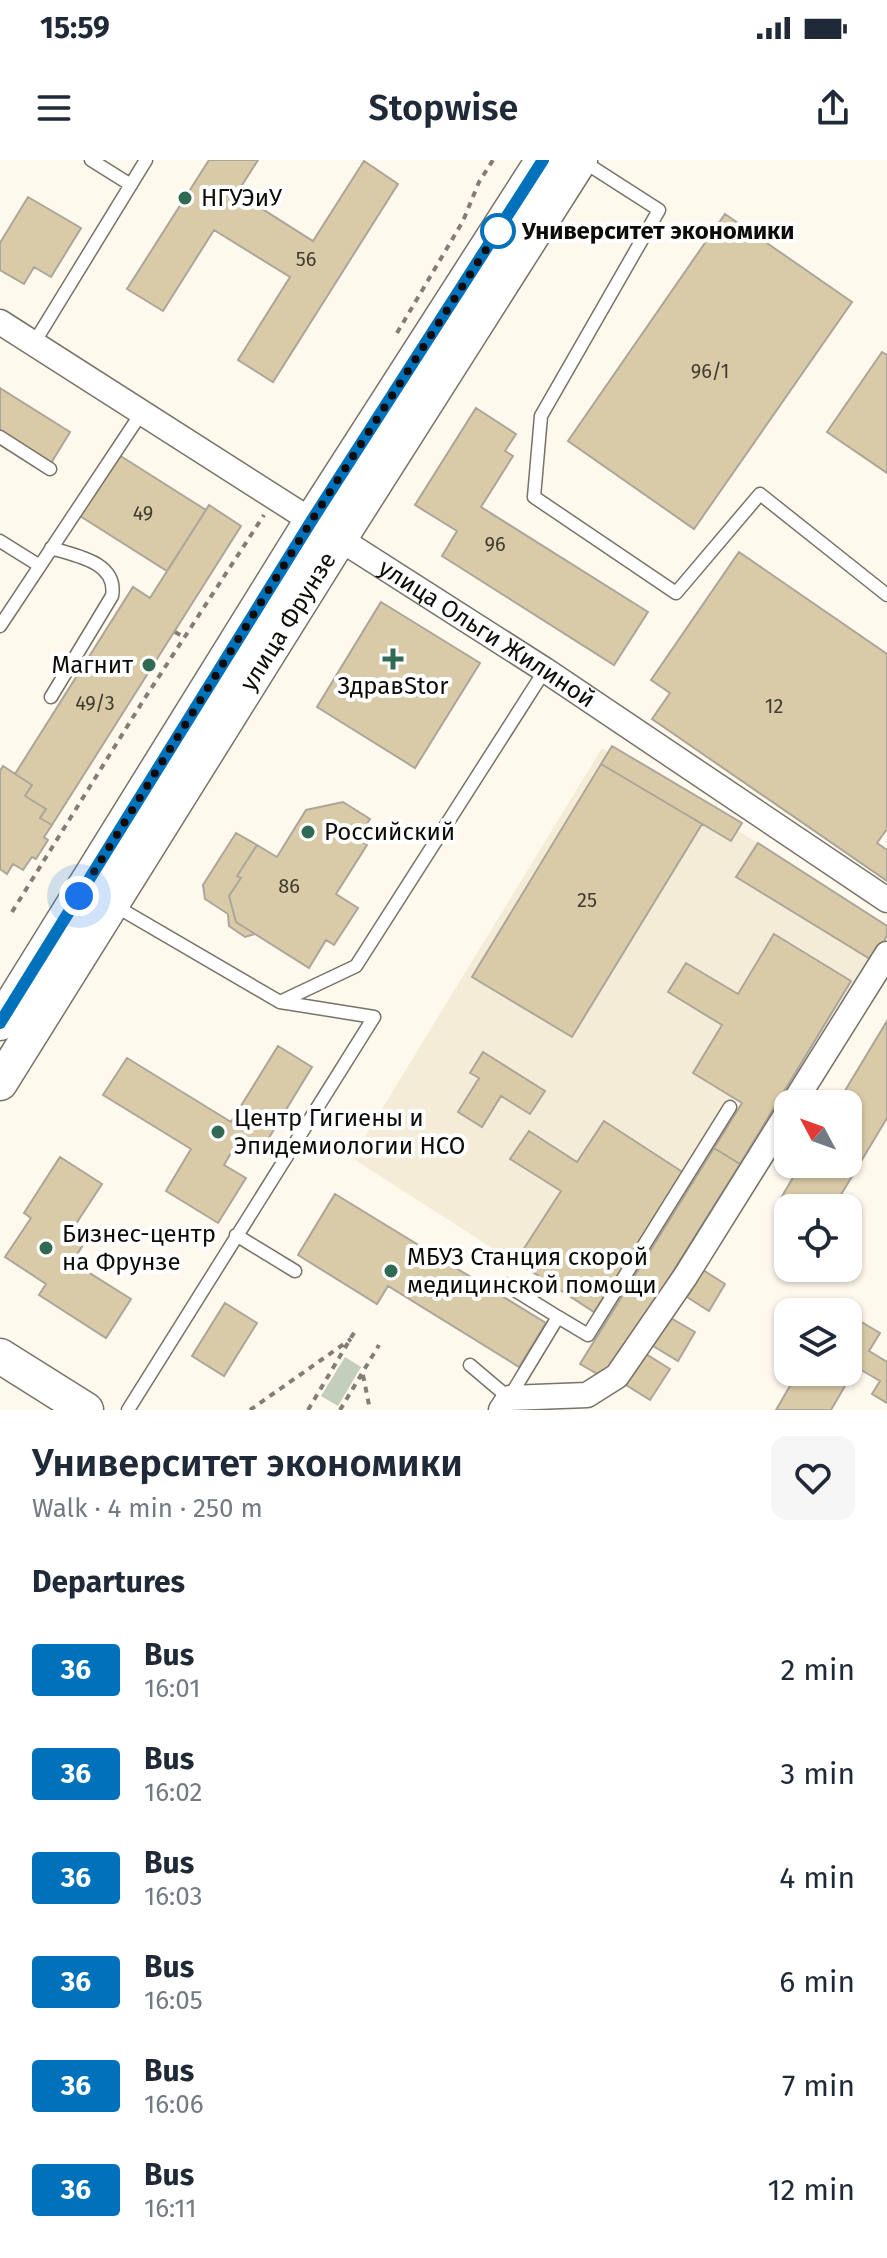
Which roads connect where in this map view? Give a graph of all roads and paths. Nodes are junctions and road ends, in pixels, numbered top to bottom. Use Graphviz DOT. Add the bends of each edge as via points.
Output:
graph roads {
  1 [pos="91,160"];
  2 [pos="146,160"];
  3 [pos="493,160"];
  4 [pos="543,160"];
  5 [pos="581,160"];
  6 [pos="131,185"];
  7 [pos="0,322"];
  8 [pos="392,341"];
  9 [pos="34,343"];
  10 [pos="142,412"];
  11 [pos="0,437"];
  12 [pos="50,469"];
  13 [pos="274,499"];
  14 [pos="326,529"];
  15 [pos="0,541"];
  16 [pos="51,548"];
  17 [pos="40,566"];
  18 [pos="887,595"];
  19 [pos="0,626"];
  20 [pos="175,632"];
  21 [pos="184,637"];
  22 [pos="545,670"];
  23 [pos="51,697"];
  24 [pos="887,900"];
  25 [pos="112,904"];
  26 [pos="12,912"];
  27 [pos="887,954"];
  28 [pos="280,1002"];
  29 [pos="4,1007"];
  30 [pos="0,1083"];
  31 [pos="802,1090"];
  32 [pos="730,1107"];
  33 [pos="774,1134"];
  34 [pos="236,1235"];
  35 [pos="295,1271"];
  36 [pos="505,1284"];
  37 [pos="558,1317"];
  38 [pos="355,1331"];
  39 [pos="351,1339"];
  40 [pos="379,1345"];
  41 [pos="0,1356"];
  42 [pos="470,1365"];
  43 [pos="363,1372"];
  44 [pos="505,1404"];
  45 [pos="86,1410"];
  46 [pos="128,1410"];
  47 [pos="250,1410"];
  48 [pos="308,1410"];
  49 [pos="340,1410"];
  50 [pos="370,1410"];
  1 -- 6 [label="lane"];
  2 -- 6 [label="lane"];
  3 -- 8 [label="path"];
  4 -- 14 [label="main road, улица Фрунзе"];
  5 -- 14 [label="main road, улица Фрунзе"];
  5 -- 18 [label="lane" via="659,210 541,416 534,497 676,593 760,494"];
  6 -- 9 [label="lane"];
  7 -- 9 [label="street, улица Ольги Жилиной"];
  9 -- 10 [label="street, улица Ольги Жилиной"];
  10 -- 13 [label="street, улица Ольги Жилиной"];
  10 -- 16 [label="lane"];
  11 -- 12 [label="lane"];
  13 -- 14 [label="street, улица Ольги Жилиной"];
  13 -- 21 [label="path"];
  14 -- 22 [label="street, улица Ольги Жилиной"];
  14 -- 25 [label="main road, улица Фрунзе"];
  14 -- 29 [label="main road, улица Фрунзе"];
  15 -- 17 [label="lane"];
  16 -- 17 [label="lane"];
  16 -- 23 [label="lane" via="94,562 109,572 114,585"];
  17 -- 19 [label="lane"];
  20 -- 21 [label="path"];
  21 -- 26 [label="path"];
  22 -- 24 [label="street, улица Ольги Жилиной"];
  22 -- 28 [label="lane" via="356,966"];
  25 -- 28 [label="lane"];
  25 -- 30 [label="main road, улица Фрунзе"];
  27 -- 31 [label="street"];
  28 -- 34 [label="lane" via="374,1017"];
  32 -- 37 [label="lane" via="588,1335"];
  33 -- 44 [label="street" via="617,1376 587,1395"];
  34 -- 35 [label="lane"];
  34 -- 46 [label="lane"];
  36 -- 37 [label="lane"];
  37 -- 44 [label="lane"];
  38 -- 39 [label="path"];
  39 -- 47 [label="path"];
  39 -- 48 [label="path"];
  40 -- 43 [label="path"];
  41 -- 45 [label="main road"];
  42 -- 44 [label="lane"];
  43 -- 49 [label="path"];
  43 -- 50 [label="path"];
}
